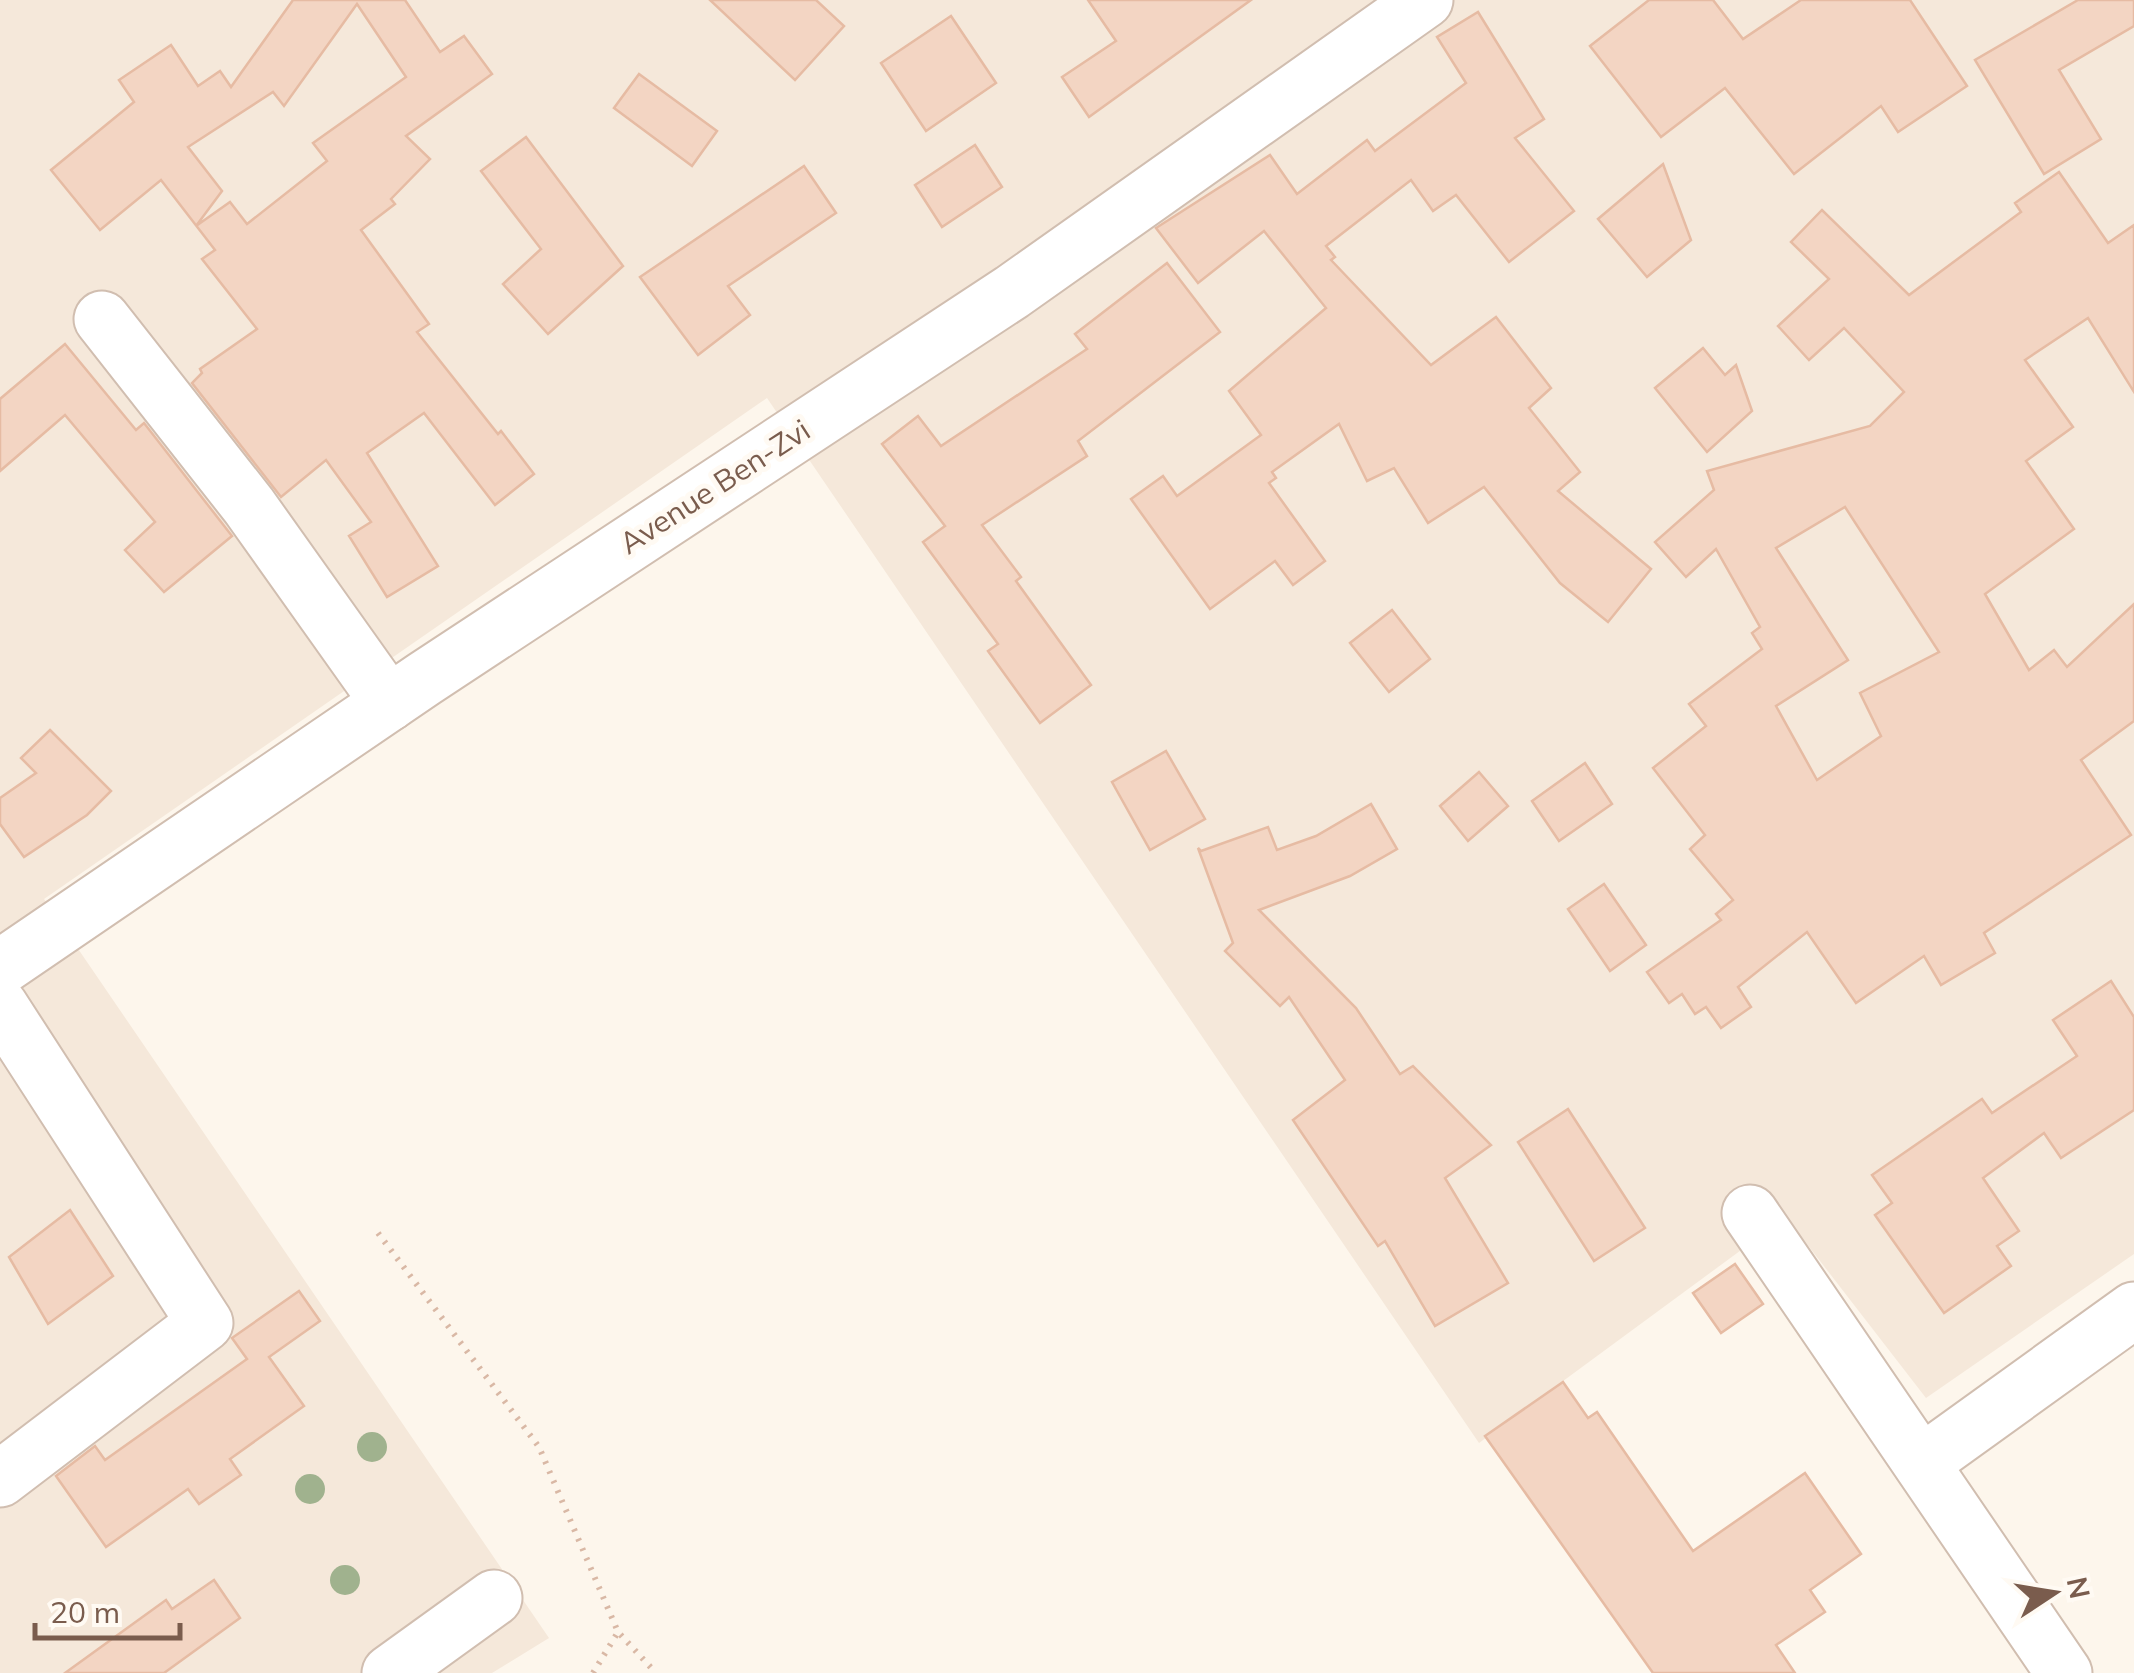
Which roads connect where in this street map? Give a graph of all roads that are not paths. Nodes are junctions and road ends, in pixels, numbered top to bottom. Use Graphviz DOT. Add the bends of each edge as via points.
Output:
graph roads {
  1 [pos="1424,0"];
  2 [pos="102,319"];
  3 [pos="389,703"];
  4 [pos="0,968"];
  5 [pos="0,1006"];
  6 [pos="1750,1213"];
  7 [pos="2134,1310"];
  8 [pos="1923,1462"];
  9 [pos="0,1479"];
  10 [pos="494,1598"];
  11 [pos="390,1673"];
  12 [pos="2064,1673"];
  1 -- 3 [label="street, Avenue Ben-Zvi" via="1012,292"];
  2 -- 3 [label="street" via="249,506"];
  3 -- 4 [label="street, Avenue Ben-Zvi"];
  5 -- 9 [label="street" via="205,1323"];
  6 -- 8 [label="street"];
  7 -- 8 [label="street"];
  8 -- 12 [label="street"];
  10 -- 11 [label="street"];
}
